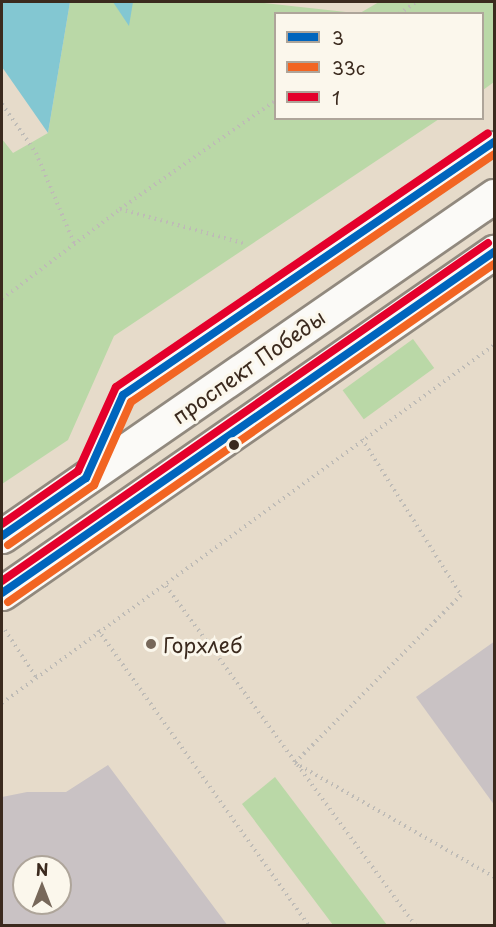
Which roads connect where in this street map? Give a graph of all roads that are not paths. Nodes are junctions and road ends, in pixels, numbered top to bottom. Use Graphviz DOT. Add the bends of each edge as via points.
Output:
graph roads {
  1 [pos="495,142"];
  2 [pos="495,196"];
  3 [pos="495,252"];
  4 [pos="86,478"];
  5 [pos="2,536"];
  6 [pos="2,593"];
  1 -- 4 [label="lane" via="123,395"];
  2 -- 4 [label="main road, проспект Победы"];
  3 -- 6 [label="main road"];
  4 -- 5 [label="main road, проспект Победы"];
}
